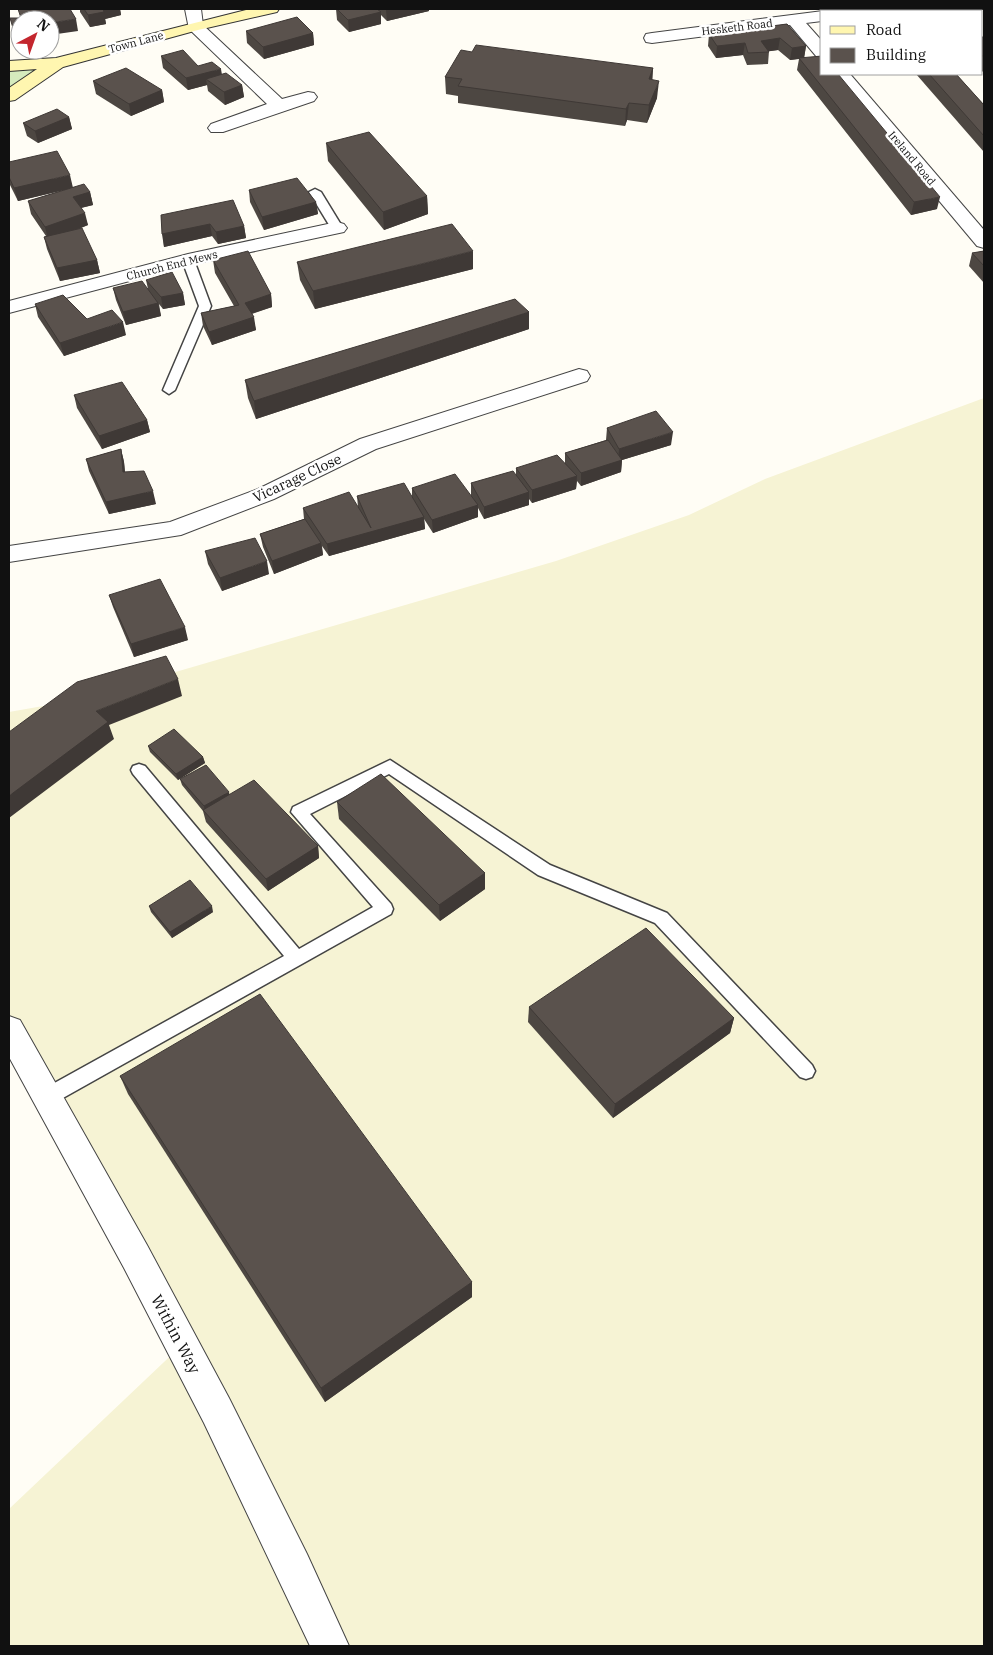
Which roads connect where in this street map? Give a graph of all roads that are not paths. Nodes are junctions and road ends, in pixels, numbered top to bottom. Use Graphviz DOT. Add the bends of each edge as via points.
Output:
graph roads {
  1 [pos="271,9"];
  2 [pos="820,16"];
  3 [pos="194,17"];
  4 [pos="795,20"];
  5 [pos="652,38"];
  6 [pos="820,50"];
  7 [pos="57,63"];
  8 [pos="9,66"];
  9 [pos="841,75"];
  10 [pos="9,96"];
  11 [pos="308,97"];
  12 [pos="279,106"];
  13 [pos="217,128"];
  14 [pos="315,192"];
  15 [pos="337,228"];
  16 [pos="984,242"];
  17 [pos="188,260"];
  18 [pos="9,307"];
  19 [pos="579,376"];
  20 [pos="169,390"];
  21 [pos="9,554"];
  22 [pos="138,770"];
  23 [pos="296,958"];
  24 [pos="9,1029"];
  25 [pos="806,1071"];
  26 [pos="48,1097"];
  27 [pos="330,1646"];
  1 -- 3 [label="street, Town Lane"];
  2 -- 4 [label="street, Hesketh Road"];
  3 -- 7 [label="street, Town Lane"];
  3 -- 12 [label="street"];
  4 -- 5 [label="street, Hesketh Road"];
  4 -- 6 [label="street"];
  7 -- 8 [label="street"];
  7 -- 10 [label="street, Town Lane"];
  9 -- 16 [label="street, Ireland Road"];
  11 -- 12 [label="street"];
  12 -- 13 [label="street"];
  14 -- 15 [label="lane"];
  15 -- 17 [label="street, Church End Mews"];
  17 -- 18 [label="street, Church End Mews"];
  17 -- 20 [label="lane" via="205,306"];
  19 -- 21 [label="street, Vicarage Close" via="368,444 266,494 173,530"];
  22 -- 23 [label="lane"];
  23 -- 25 [label="lane" via="385,909 299,812 390,766 544,870 662,918"];
  23 -- 26 [label="lane"];
  24 -- 26 [label="street, Within Way"];
  26 -- 27 [label="street, Within Way" via="183,1344 290,1556"];
}
